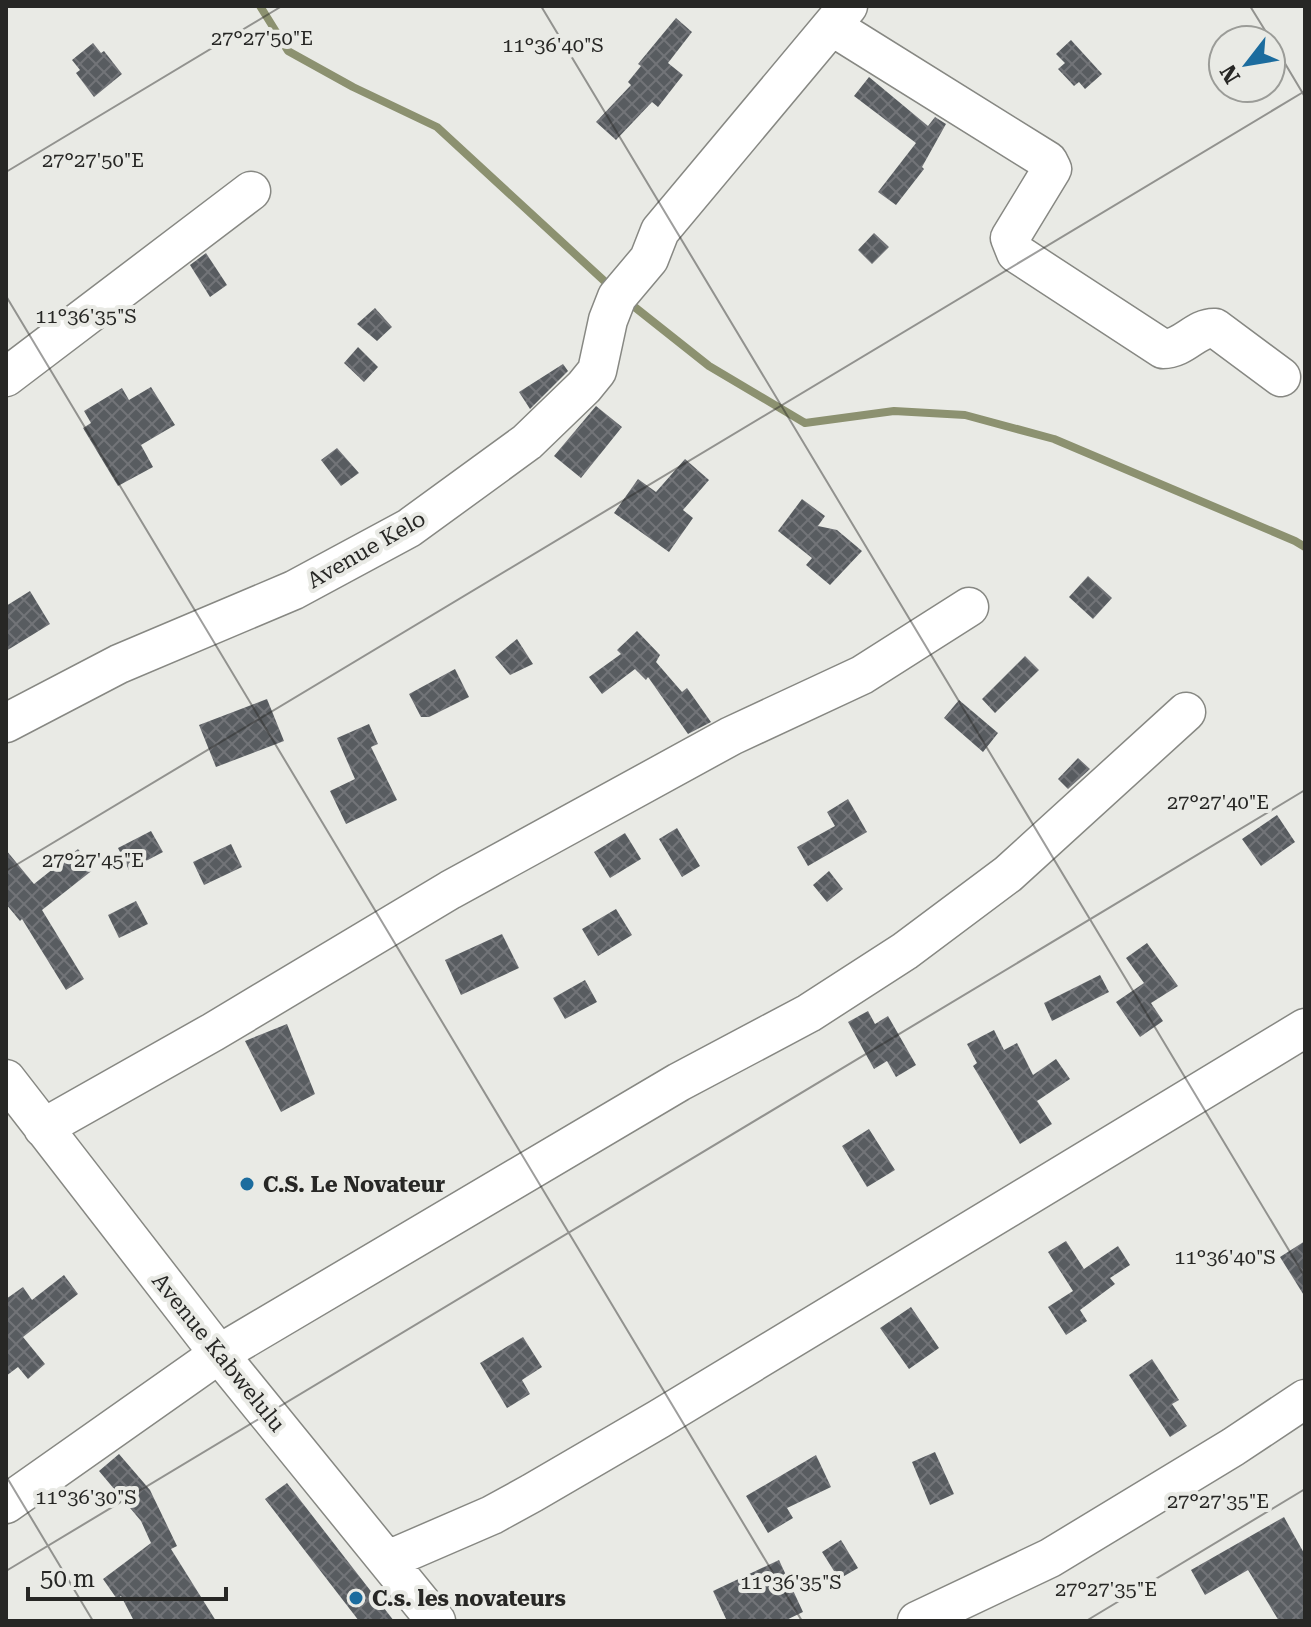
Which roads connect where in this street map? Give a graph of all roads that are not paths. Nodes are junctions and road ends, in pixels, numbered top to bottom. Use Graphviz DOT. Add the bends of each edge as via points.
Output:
graph roads {
  1 [pos="840,16"];
  2 [pos="251,191"];
  3 [pos="6,377"];
  4 [pos="1281,377"];
  5 [pos="969,607"];
  6 [pos="1186,712"];
  7 [pos="6,723"];
  8 [pos="1305,1028"];
  9 [pos="6,1079"];
  10 [pos="43,1128"];
  11 [pos="219,1354"];
  12 [pos="1305,1399"];
  13 [pos="6,1504"];
  14 [pos="388,1560"];
  15 [pos="436,1621"];
  16 [pos="917,1621"];
  1 -- 4 [label="street" via="1048,161 1052,169 1010,238 1016,253 1163,349 1215,328"];
  1 -- 7 [label="street, Avenue Kelo" via="660,231 649,259 617,297 597,371 527,442 409,528 294,590 119,664"];
  2 -- 3 [label="street"];
  5 -- 10 [label="street" via="862,675 731,736 450,890"];
  6 -- 11 [label="street" via="1008,874 905,951 809,1013 679,1082"];
  8 -- 14 [label="street" via="532,1493"];
  9 -- 10 [label="street, Avenue Kabwelulu"];
  10 -- 11 [label="street, Avenue Kabwelulu"];
  11 -- 13 [label="street"];
  11 -- 14 [label="street, Avenue Kabwelulu"];
  12 -- 16 [label="street" via="1050,1558"];
  14 -- 15 [label="street, Avenue Kabwelulu"];
}
